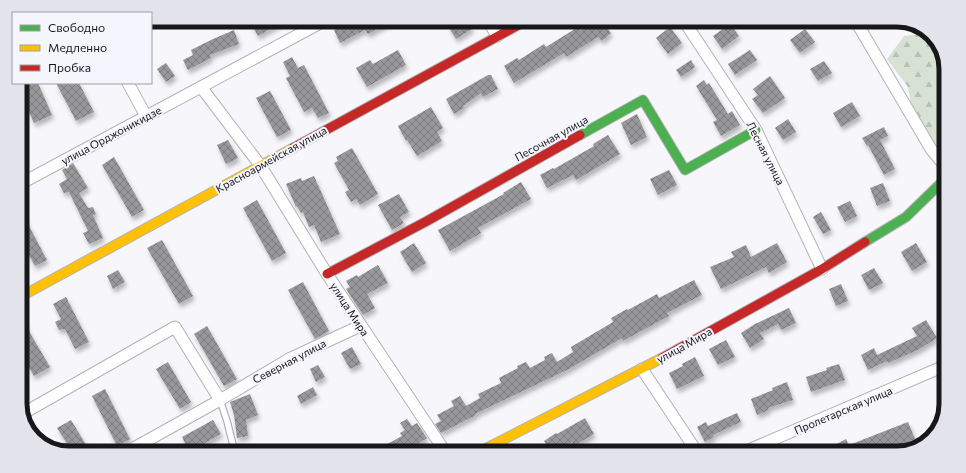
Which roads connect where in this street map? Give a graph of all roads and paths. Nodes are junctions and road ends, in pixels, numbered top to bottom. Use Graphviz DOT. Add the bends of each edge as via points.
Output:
graph roads {
  1 [pos="315,27"];
  2 [pos="492,27"];
  3 [pos="514,27"];
  4 [pos="688,27"];
  5 [pos="859,27"];
  6 [pos="497,36"];
  7 [pos="129,84"];
  8 [pos="201,87"];
  9 [pos="146,116"];
  10 [pos="756,130"];
  11 [pos="939,159"];
  12 [pos="260,165"];
  13 [pos="27,180"];
  14 [pos="939,185"];
  15 [pos="822,269"];
  16 [pos="327,274"];
  17 [pos="27,293"];
  18 [pos="360,326"];
  19 [pos="642,368"];
  20 [pos="939,369"];
  21 [pos="218,397"];
  22 [pos="28,411"];
  23 [pos="135,446"];
  24 [pos="233,446"];
  25 [pos="441,446"];
  26 [pos="491,446"];
  27 [pos="693,446"];
  28 [pos="758,446"];
  1 -- 8 [label="street, улица Орджоникидзе"];
  2 -- 6 [label="street"];
  3 -- 6 [label="street, Красноармейская улица"];
  4 -- 10 [label="street, Лесная улица"];
  5 -- 11 [label="street"];
  6 -- 12 [label="street, Красноармейская улица"];
  7 -- 9 [label="street"];
  8 -- 9 [label="street, улица Орджоникидзе"];
  8 -- 12 [label="street"];
  9 -- 13 [label="street, улица Орджоникидзе"];
  10 -- 15 [label="street, Лесная улица"];
  10 -- 16 [label="street, Песочная улица" via="685,170 643,100"];
  12 -- 16 [label="street, улица Мира"];
  12 -- 17 [label="street, Красноармейская улица"];
  14 -- 15 [label="street, улица Мира" via="906,217"];
  15 -- 19 [label="street, улица Мира"];
  16 -- 18 [label="street, улица Мира"];
  18 -- 21 [label="street, Северная улица" via="289,359"];
  18 -- 25 [label="street, улица Мира"];
  19 -- 26 [label="street, улица Мира"];
  19 -- 27 [label="street"];
  20 -- 28 [label="street, Пролетарская улица"];
  21 -- 22 [label="street" via="175,327"];
  21 -- 23 [label="street, Северная улица"];
  21 -- 24 [label="lane" via="228,421"];
}
